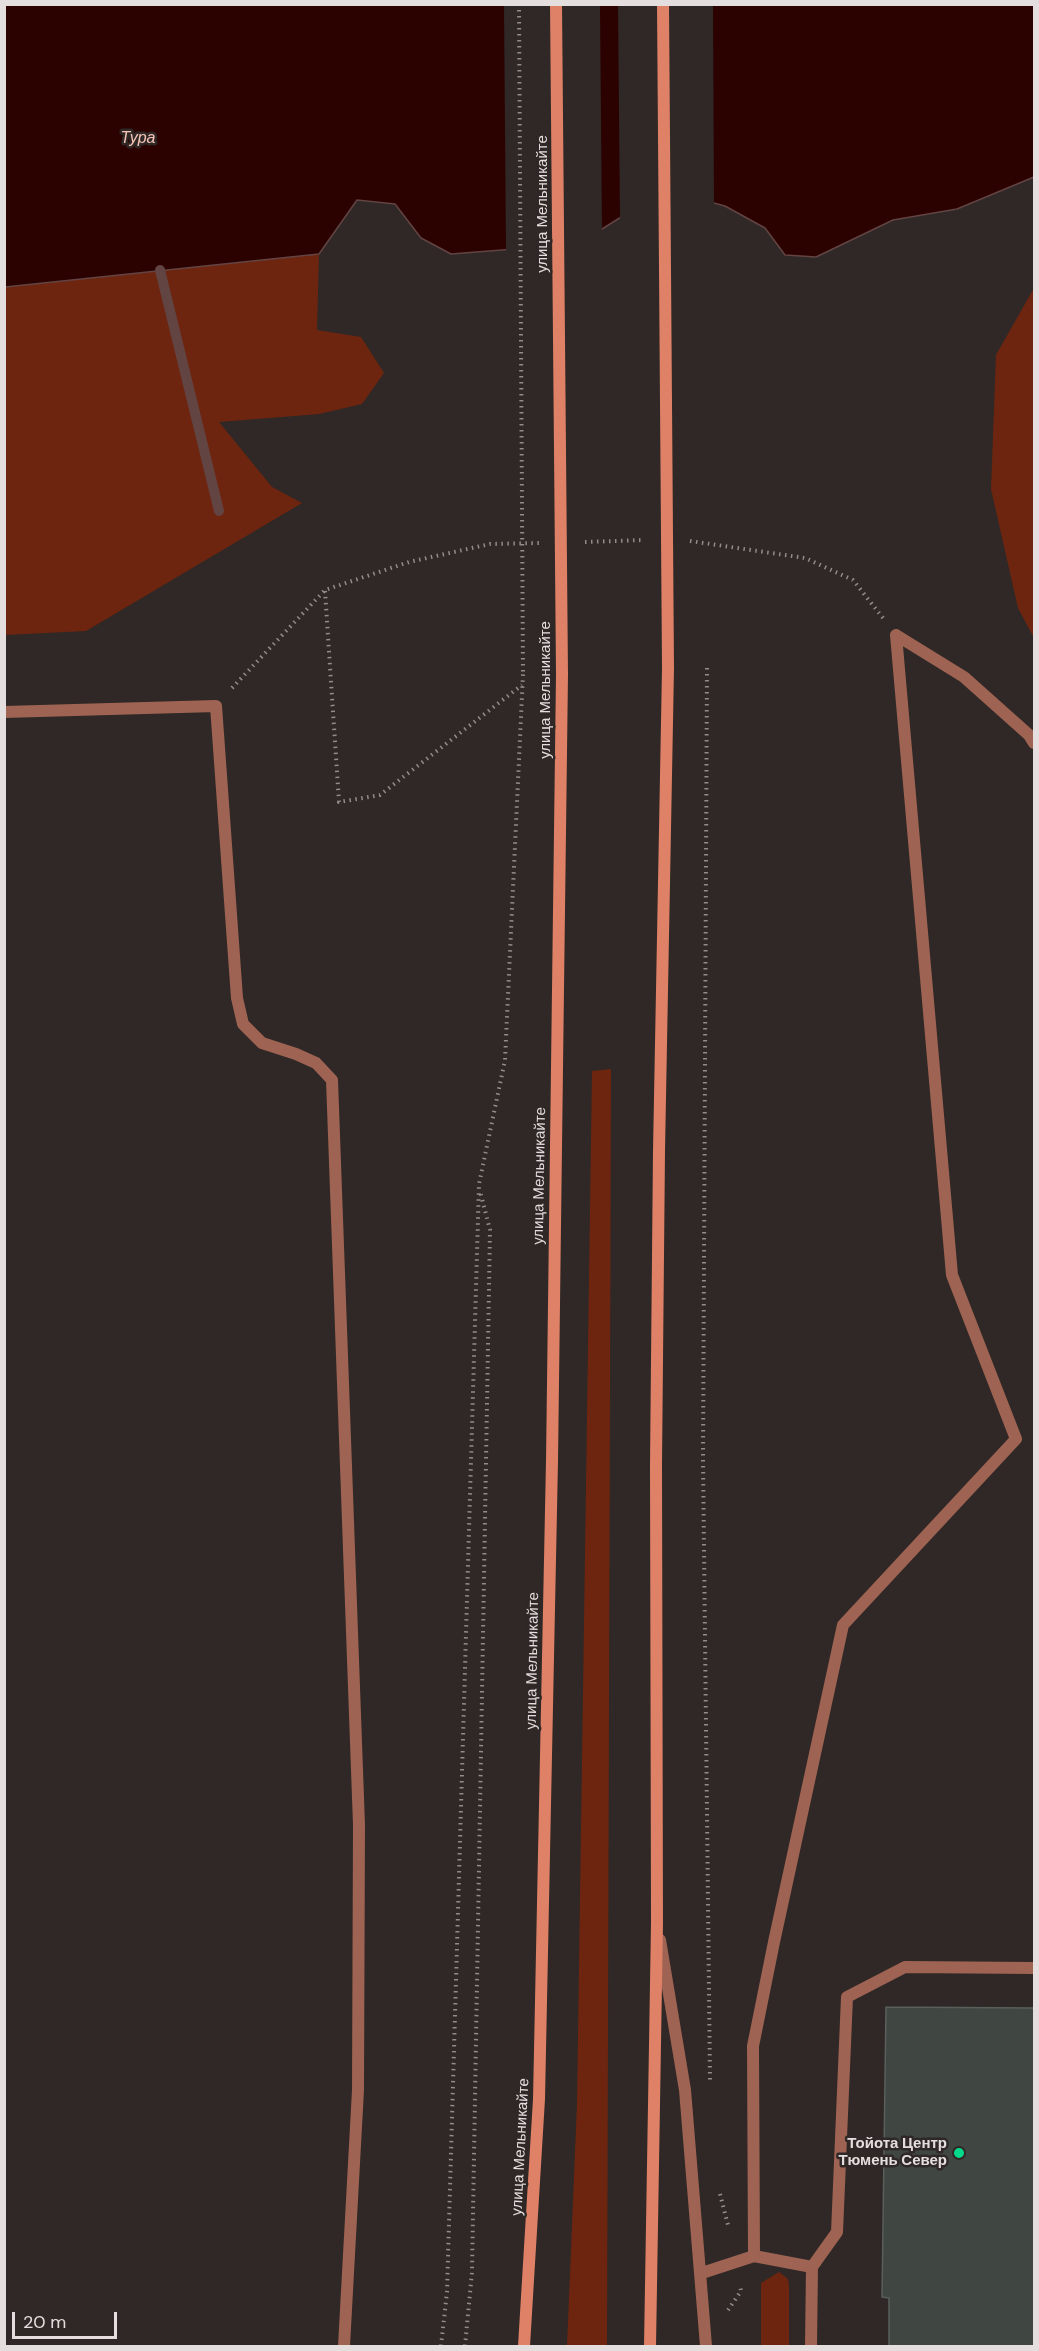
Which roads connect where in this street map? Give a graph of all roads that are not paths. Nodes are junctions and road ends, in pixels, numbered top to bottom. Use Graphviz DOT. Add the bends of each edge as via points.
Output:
graph roads {
  1 [pos="556,4"];
  2 [pos="663,4"];
  3 [pos="4,712"];
  4 [pos="1035,743"];
  5 [pos="657,1923"];
  6 [pos="1035,1968"];
  7 [pos="754,2256"];
  8 [pos="812,2267"];
  9 [pos="702,2272"];
  10 [pos="344,2346"];
  11 [pos="524,2346"];
  12 [pos="650,2346"];
  13 [pos="706,2346"];
  14 [pos="811,2346"];
  1 -- 11 [label="main road, улица Мельникайте, bridge" via="562,674 552,1461 539,2099"];
  2 -- 5 [label="main road, bridge" via="668,668 658,1290"];
  3 -- 10 [label="street" via="216,706 237,998 243,1024 262,1042 316,1063 332,1080 359,1825 358,2090"];
  4 -- 7 [label="street" via="964,677 896,635 952,1275 1016,1438 843,1625 753,2046"];
  5 -- 9 [label="street" via="685,2090"];
  5 -- 12 [label="main road"];
  6 -- 8 [label="street" via="905,1967 847,1997 837,2232"];
  7 -- 8 [label="street"];
  7 -- 9 [label="street"];
  8 -- 14 [label="street"];
  9 -- 13 [label="street"];
}
